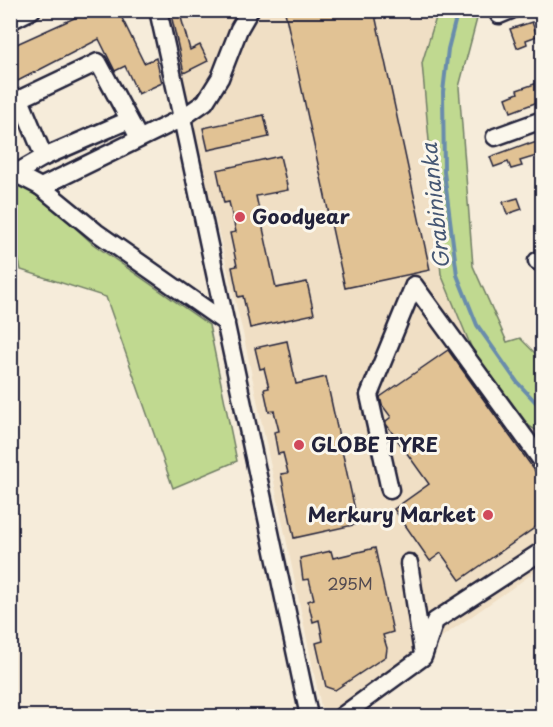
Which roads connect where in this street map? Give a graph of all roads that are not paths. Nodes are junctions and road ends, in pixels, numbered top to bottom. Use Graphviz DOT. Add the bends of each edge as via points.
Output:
graph roads {
  1 [pos="32,10"];
  2 [pos="158,10"];
  3 [pos="250,10"];
  4 [pos="10,21"];
  5 [pos="182,118"];
  6 [pos="129,120"];
  7 [pos="543,120"];
  8 [pos="495,137"];
  9 [pos="139,138"];
  10 [pos="44,157"];
  11 [pos="14,172"];
  12 [pos="42,187"];
  13 [pos="226,323"];
  14 [pos="543,461"];
  15 [pos="390,490"];
  16 [pos="543,551"];
  17 [pos="409,563"];
  18 [pos="423,657"];
  19 [pos="309,717"];
  20 [pos="342,717"];
  1 -- 4 [label="street"];
  2 -- 5 [label="street"];
  3 -- 5 [label="street" via="205,102"];
  5 -- 9 [label="street"];
  5 -- 13 [label="street"];
  6 -- 9 [label="street"];
  6 -- 10 [label="street"];
  6 -- 10 [label="street" via="98,62 20,99"];
  7 -- 8 [label="street"];
  9 -- 12 [label="street"];
  10 -- 11 [label="street"];
  11 -- 12 [label="street"];
  12 -- 13 [label="street" via="96,232"];
  13 -- 19 [label="street"];
  14 -- 15 [label="street" via="414,285 369,395"];
  16 -- 18 [label="street" via="435,621"];
  17 -- 18 [label="street"];
  18 -- 20 [label="street"];
}
